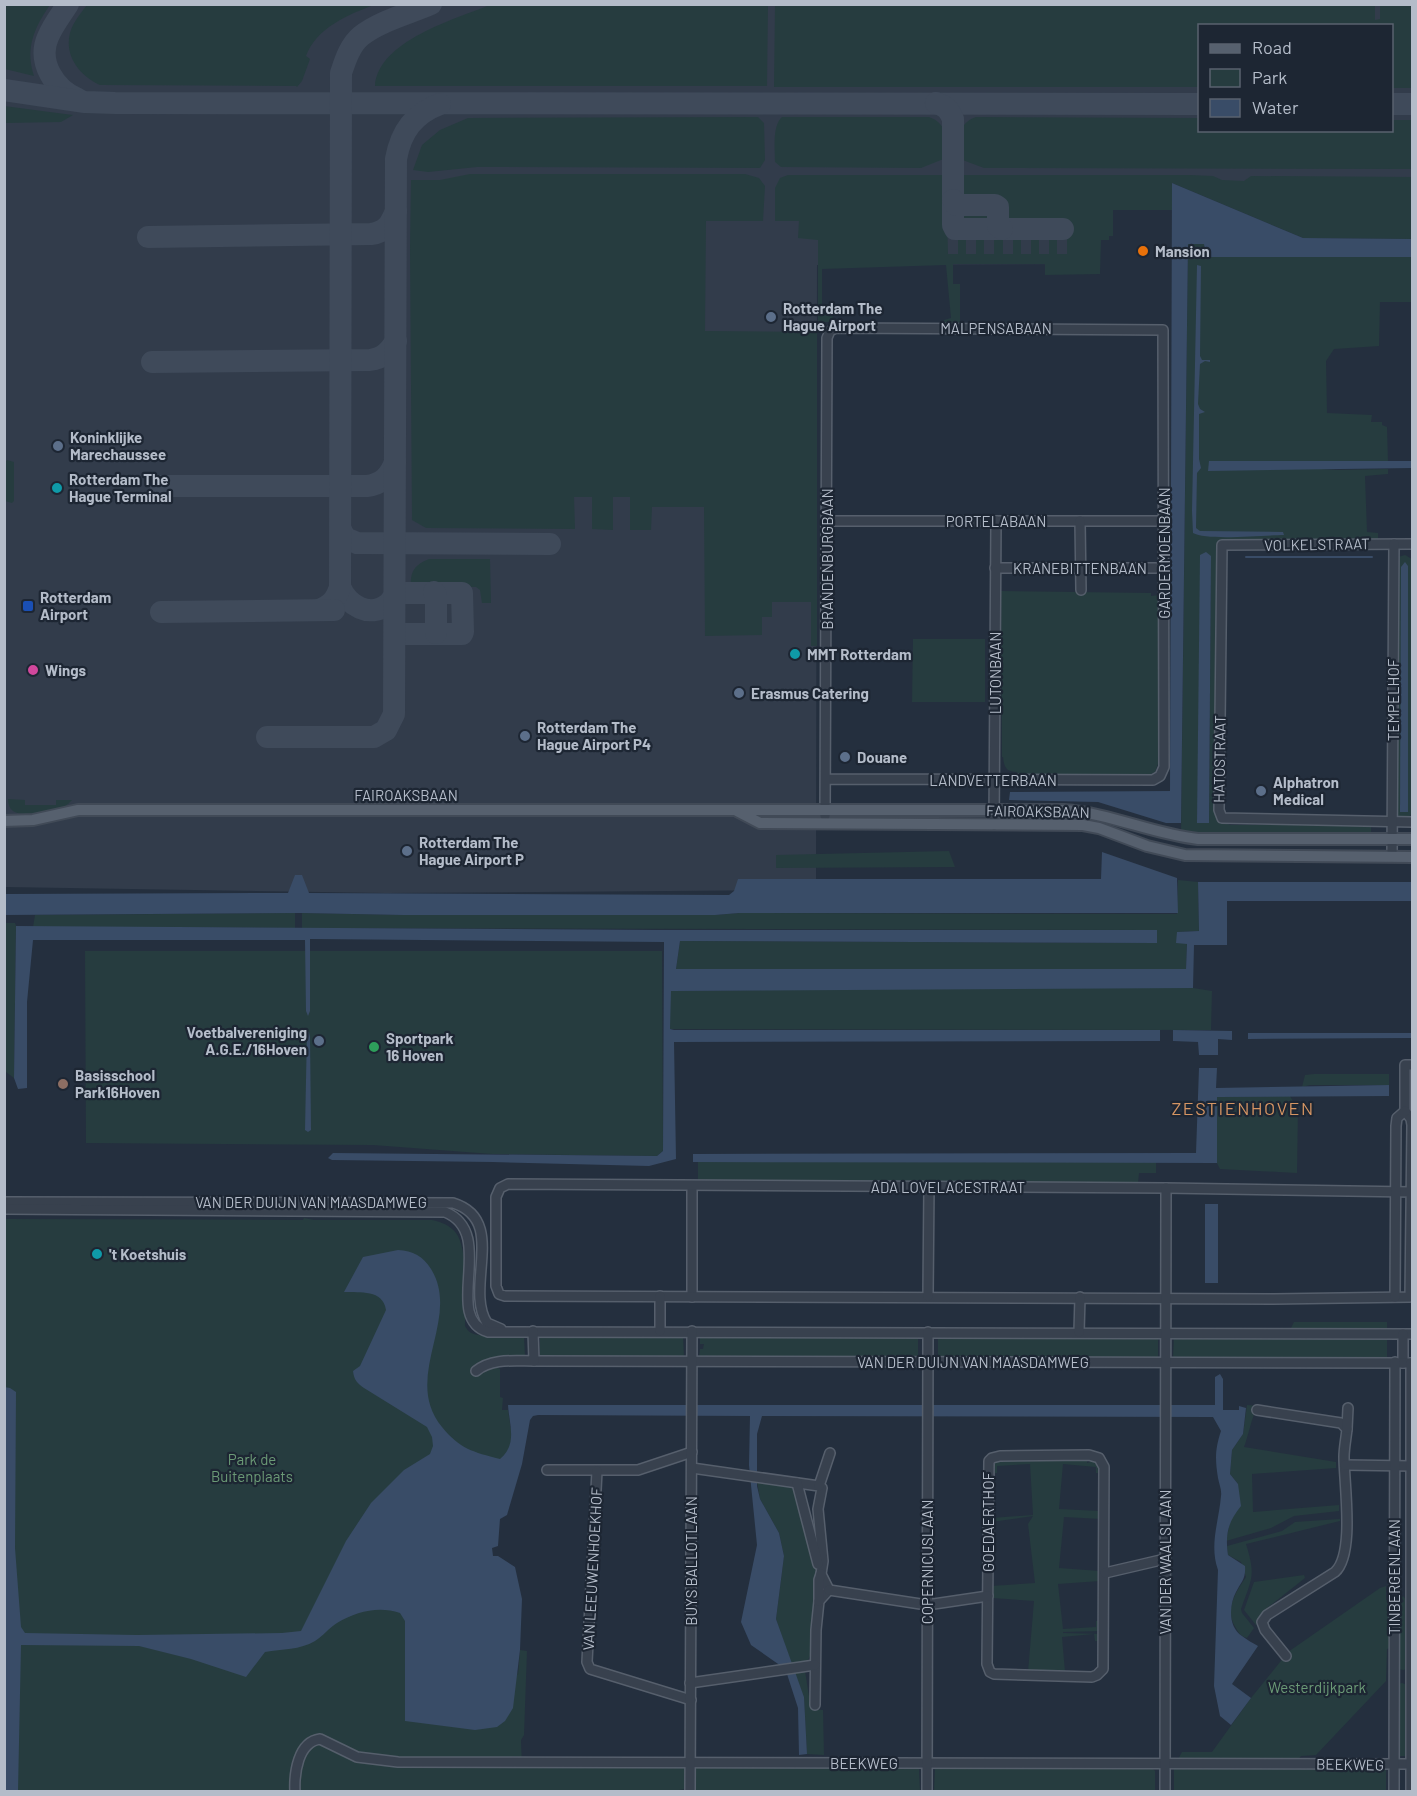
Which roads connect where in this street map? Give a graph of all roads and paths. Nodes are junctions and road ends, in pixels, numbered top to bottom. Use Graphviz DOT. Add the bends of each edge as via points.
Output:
graph roads {
  1 [pos="1163,330"];
  2 [pos="830,331"];
  3 [pos="827,521"];
  4 [pos="996,521"];
  5 [pos="1080,521"];
  6 [pos="1164,521"];
  7 [pos="1394,543"];
  8 [pos="1413,544"];
  9 [pos="1222,545"];
  10 [pos="995,568"];
  11 [pos="1081,568"];
  12 [pos="1164,568"];
  13 [pos="1081,590"];
  14 [pos="1160,776"];
  15 [pos="826,779"];
  16 [pos="994,779"];
  17 [pos="734,810"];
  18 [pos="825,810"];
  19 [pos="994,811"];
  20 [pos="4,821"];
  21 [pos="1392,822"];
  22 [pos="1413,822"];
  23 [pos="826,824"];
  24 [pos="994,825"];
  25 [pos="1413,839"];
  26 [pos="1392,840"];
  27 [pos="1392,857"];
  28 [pos="1413,857"];
  29 [pos="1409,1065"];
  30 [pos="1405,1111"];
  31 [pos="692,1186"];
  32 [pos="929,1186"];
  33 [pos="1166,1188"];
  34 [pos="1397,1192"];
  35 [pos="1411,1192"];
  36 [pos="4,1202"];
  37 [pos="4,1209"];
  38 [pos="660,1296"];
  39 [pos="928,1296"];
  40 [pos="692,1297"];
  41 [pos="1395,1297"];
  42 [pos="1080,1298"];
  43 [pos="1166,1298"];
  44 [pos="515,1331"];
  45 [pos="533,1331"];
  46 [pos="660,1331"];
  47 [pos="692,1331"];
  48 [pos="928,1332"];
  49 [pos="1079,1332"];
  50 [pos="1165,1332"];
  51 [pos="1408,1334"];
  52 [pos="534,1361"];
  53 [pos="692,1361"];
  54 [pos="1166,1361"];
  55 [pos="928,1362"];
  56 [pos="1405,1363"];
  57 [pos="476,1371"];
  58 [pos="1348,1408"];
  59 [pos="1257,1410"];
  60 [pos="1347,1429"];
  61 [pos="692,1452"];
  62 [pos="830,1453"];
  63 [pos="1345,1465"];
  64 [pos="1394,1466"];
  65 [pos="1412,1466"];
  66 [pos="692,1468"];
  67 [pos="547,1470"];
  68 [pos="597,1471"];
  69 [pos="797,1483"];
  70 [pos="819,1486"];
  71 [pos="804,1509"];
  72 [pos="818,1509"];
  73 [pos="815,1533"];
  74 [pos="1164,1559"];
  75 [pos="821,1572"];
  76 [pos="1105,1573"];
  77 [pos="829,1590"];
  78 [pos="988,1596"];
  79 [pos="819,1601"];
  80 [pos="927,1605"];
  81 [pos="1286,1656"];
  82 [pos="808,1666"];
  83 [pos="1395,1676"];
  84 [pos="1410,1677"];
  85 [pos="690,1683"];
  86 [pos="690,1700"];
  87 [pos="815,1704"];
  88 [pos="691,1763"];
  89 [pos="927,1763"];
  90 [pos="1165,1764"];
  91 [pos="1393,1764"];
  92 [pos="1411,1764"];
  93 [pos="294,1788"];
  94 [pos="690,1788"];
  95 [pos="927,1788"];
  96 [pos="1165,1789"];
  97 [pos="1394,1789"];
  98 [pos="1411,1789"];
  1 -- 2 [label="street, MALPENSABAAN"];
  1 -- 6 [label="street, GARDERMOENBAAN"];
  2 -- 3 [label="street, BRANDENBURGBAAN"];
  3 -- 4 [label="street, PORTELABAAN"];
  3 -- 15 [label="street, BRANDENBURGBAAN"];
  4 -- 5 [label="street, PORTELABAAN"];
  4 -- 10 [label="street, LUTONBAAN"];
  5 -- 6 [label="street, PORTELABAAN"];
  5 -- 11 [label="street"];
  6 -- 12 [label="street, GARDERMOENBAAN"];
  7 -- 8 [label="street, VOLKELSTRAAT"];
  7 -- 9 [label="street, VOLKELSTRAAT"];
  7 -- 21 [label="street, TEMPELHOF"];
  9 -- 21 [label="street, HATOSTRAAT" via="1219,810 1222,818"];
  10 -- 11 [label="street, KRANEBITTENBAAN"];
  10 -- 16 [label="street, LUTONBAAN"];
  11 -- 12 [label="street, KRANEBITTENBAAN"];
  11 -- 13 [label="street"];
  12 -- 14 [label="street, GARDERMOENBAAN" via="1164,767"];
  14 -- 16 [label="street, LANDVETTERBAAN" via="1153,780"];
  15 -- 16 [label="street, LANDVETTERBAAN"];
  15 -- 18 [label="street, BRANDENBURGBAAN"];
  16 -- 19 [label="street, LUTONBAAN"];
  17 -- 18 [label="main road, FAIROAKSBAAN"];
  17 -- 20 [label="main road, FAIROAKSBAAN" via="78,810 33,820"];
  17 -- 23 [label="main road, FAIROAKSBAAN" via="760,823"];
  18 -- 19 [label="main road, FAIROAKSBAAN"];
  18 -- 23 [label="street, BRANDENBURGBAAN"];
  19 -- 24 [label="street, LUTONBAAN"];
  19 -- 26 [label="main road, FAIROAKSBAAN" via="1084,811 1198,839"];
  21 -- 22 [label="street, HATOSTRAAT"];
  21 -- 26 [label="street, TEMPELHOF"];
  23 -- 24 [label="main road, FAIROAKSBAAN"];
  24 -- 27 [label="main road, FAIROAKSBAAN" via="1083,825 1185,855"];
  25 -- 26 [label="main road, FAIROAKSBAAN"];
  26 -- 27 [label="street, TEMPELHOF"];
  27 -- 28 [label="main road, FAIROAKSBAAN"];
  29 -- 30 [label="street"];
  30 -- 34 [label="street" via="1397,1118 1396,1126"];
  30 -- 35 [label="street" via="1412,1125"];
  31 -- 32 [label="street, ADA LOVELACESTRAAT"];
  31 -- 38 [label="street, ADA LOVELACESTRAAT" via="508,1184 500,1188 496,1197 499,1294"];
  31 -- 40 [label="street"];
  32 -- 33 [label="street, ADA LOVELACESTRAAT"];
  32 -- 39 [label="street"];
  33 -- 34 [label="street, ADA LOVELACESTRAAT"];
  33 -- 43 [label="street, VAN DER WAALSLAAN"];
  34 -- 35 [label="street, ADA LOVELACESTRAAT"];
  34 -- 41 [label="street"];
  35 -- 41 [label="street" via="1410,1297"];
  36 -- 44 [label="street, VAN DER DUIJN VAN MAASDAMWEG" via="453,1203 470,1211 481,1228 483,1315 495,1328"];
  37 -- 44 [label="street, VAN DER DUIJN VAN MAASDAMWEG" via="445,1212 459,1220 467,1232 471,1320 488,1332"];
  38 -- 40 [label="street"];
  38 -- 46 [label="street"];
  39 -- 40 [label="street"];
  39 -- 42 [label="street"];
  41 -- 43 [label="street"];
  42 -- 43 [label="street"];
  42 -- 49 [label="street, VAN DER DUIJN VAN MAASDAMWEG"];
  43 -- 50 [label="street, VAN DER WAALSLAAN"];
  44 -- 45 [label="street, VAN DER DUIJN VAN MAASDAMWEG"];
  45 -- 46 [label="street, VAN DER DUIJN VAN MAASDAMWEG"];
  45 -- 52 [label="street"];
  46 -- 47 [label="street, VAN DER DUIJN VAN MAASDAMWEG"];
  47 -- 48 [label="street, VAN DER DUIJN VAN MAASDAMWEG"];
  47 -- 53 [label="street, BUYS BALLOTLAAN"];
  48 -- 49 [label="street, VAN DER DUIJN VAN MAASDAMWEG"];
  48 -- 55 [label="street, COPERNICUSLAAN"];
  49 -- 50 [label="street, VAN DER DUIJN VAN MAASDAMWEG"];
  50 -- 51 [label="street, VAN DER DUIJN VAN MAASDAMWEG"];
  50 -- 54 [label="street, VAN DER WAALSLAAN"];
  51 -- 56 [label="street, TINBERGENLAAN"];
  52 -- 53 [label="street, VAN DER DUIJN VAN MAASDAMWEG"];
  52 -- 57 [label="street, VAN DER DUIJN VAN MAASDAMWEG" via="495,1362"];
  53 -- 55 [label="street, VAN DER DUIJN VAN MAASDAMWEG"];
  53 -- 61 [label="street, BUYS BALLOTLAAN"];
  54 -- 55 [label="street, VAN DER DUIJN VAN MAASDAMWEG"];
  54 -- 56 [label="street, VAN DER DUIJN VAN MAASDAMWEG"];
  54 -- 74 [label="street, VAN DER WAALSLAAN"];
  55 -- 80 [label="street, COPERNICUSLAAN"];
  56 -- 64 [label="street, TINBERGENLAAN"];
  56 -- 65 [label="street, TINBERGENLAAN"];
  58 -- 60 [label="street"];
  59 -- 60 [label="street" via="1341,1423"];
  60 -- 63 [label="street"];
  61 -- 66 [label="street, BUYS BALLOTLAAN"];
  61 -- 68 [label="street, VAN LEEUWENHOEKHOF" via="638,1470"];
  62 -- 70 [label="street"];
  63 -- 64 [label="street"];
  63 -- 81 [label="street" via="1347,1522 1341,1566 1262,1622"];
  64 -- 65 [label="street"];
  64 -- 83 [label="street, TINBERGENLAAN"];
  65 -- 84 [label="street, TINBERGENLAAN"];
  66 -- 69 [label="street"];
  66 -- 85 [label="street, BUYS BALLOTLAAN"];
  67 -- 68 [label="street, VAN LEEUWENHOEKHOF"];
  68 -- 86 [label="street, VAN LEEUWENHOEKHOF" via="587,1662 590,1669"];
  69 -- 70 [label="street"];
  69 -- 71 [label="street"];
  70 -- 72 [label="street" via="822,1491"];
  71 -- 72 [label="street"];
  71 -- 73 [label="street"];
  72 -- 73 [label="street"];
  73 -- 75 [label="street" via="823,1561"];
  74 -- 76 [label="street"];
  74 -- 90 [label="street, VAN DER WAALSLAAN"];
  75 -- 77 [label="street"];
  75 -- 79 [label="street"];
  76 -- 78 [label="street, GOEDAERTHOF" via="1104,1664 1100,1673 1092,1677 999,1676 990,1672"];
  76 -- 78 [label="street, GOEDAERTHOF" via="1104,1467 1099,1458 996,1456 988,1466"];
  77 -- 79 [label="street"];
  77 -- 80 [label="street"];
  78 -- 80 [label="street"];
  79 -- 82 [label="street"];
  80 -- 89 [label="street, COPERNICUSLAAN"];
  82 -- 85 [label="street"];
  82 -- 87 [label="street" via="816,1677"];
  83 -- 84 [label="street"];
  83 -- 91 [label="street, TINBERGENLAAN"];
  84 -- 92 [label="street, TINBERGENLAAN"];
  85 -- 86 [label="street, BUYS BALLOTLAAN"];
  86 -- 88 [label="street, BUYS BALLOTLAAN"];
  88 -- 89 [label="street, BEEKWEG"];
  88 -- 93 [label="street, BEEKWEG" via="383,1761 348,1754 320,1739 310,1743 300,1755"];
  88 -- 94 [label="street, BUYS BALLOTLAAN"];
  89 -- 90 [label="street, BEEKWEG"];
  89 -- 95 [label="street, COPERNICUSLAAN"];
  90 -- 91 [label="street, BEEKWEG"];
  90 -- 96 [label="street, VAN DER WAALSLAAN"];
  91 -- 92 [label="street, BEEKWEG"];
  91 -- 97 [label="street, TINBERGENLAAN"];
  92 -- 98 [label="street, TINBERGENLAAN"];
}
